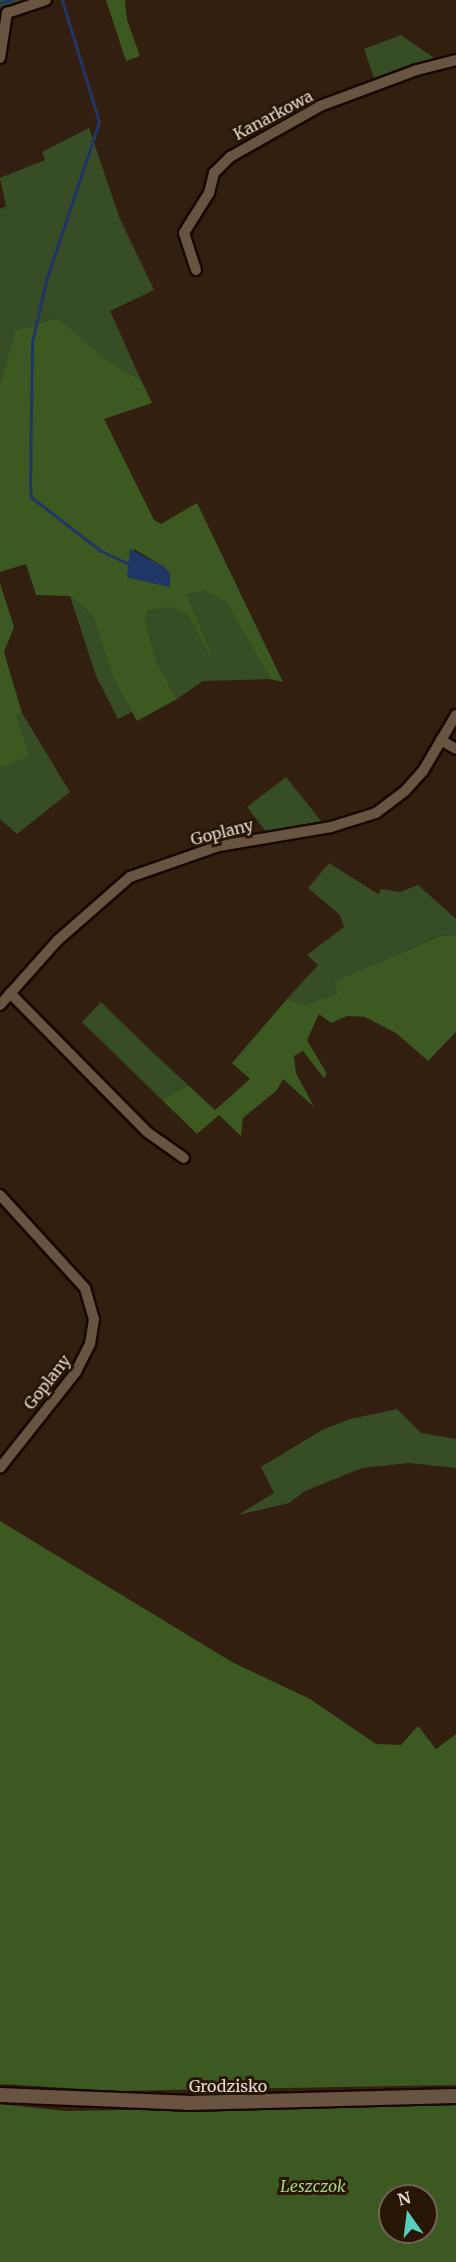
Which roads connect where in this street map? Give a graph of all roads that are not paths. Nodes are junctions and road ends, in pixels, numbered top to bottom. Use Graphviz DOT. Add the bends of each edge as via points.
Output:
graph roads {
  1 [pos="46,0"];
  2 [pos="3,14"];
  3 [pos="0,58"];
  4 [pos="456,60"];
  5 [pos="196,270"];
  6 [pos="456,715"];
  7 [pos="441,740"];
  8 [pos="456,749"];
  9 [pos="10,993"];
  10 [pos="0,1005"];
  11 [pos="184,1158"];
  12 [pos="0,1195"];
  13 [pos="0,1468"];
  14 [pos="0,2095"];
  15 [pos="456,2096"];
  1 -- 2 [label="street"];
  2 -- 3 [label="street"];
  4 -- 5 [label="street, Kanarkowa" via="417,70 320,106 230,157 214,173 209,193 184,233"];
  6 -- 7 [label="street, Goplany"];
  7 -- 8 [label="street"];
  7 -- 9 [label="street, Goplany" via="405,791 373,814 331,827 219,846 130,877 58,940"];
  9 -- 10 [label="street, Goplany"];
  9 -- 11 [label="street" via="147,1132"];
  12 -- 13 [label="street, Goplany" via="85,1288 94,1319 90,1344 76,1372"];
  14 -- 15 [label="street, Grodzisko" via="187,2103"];
}
